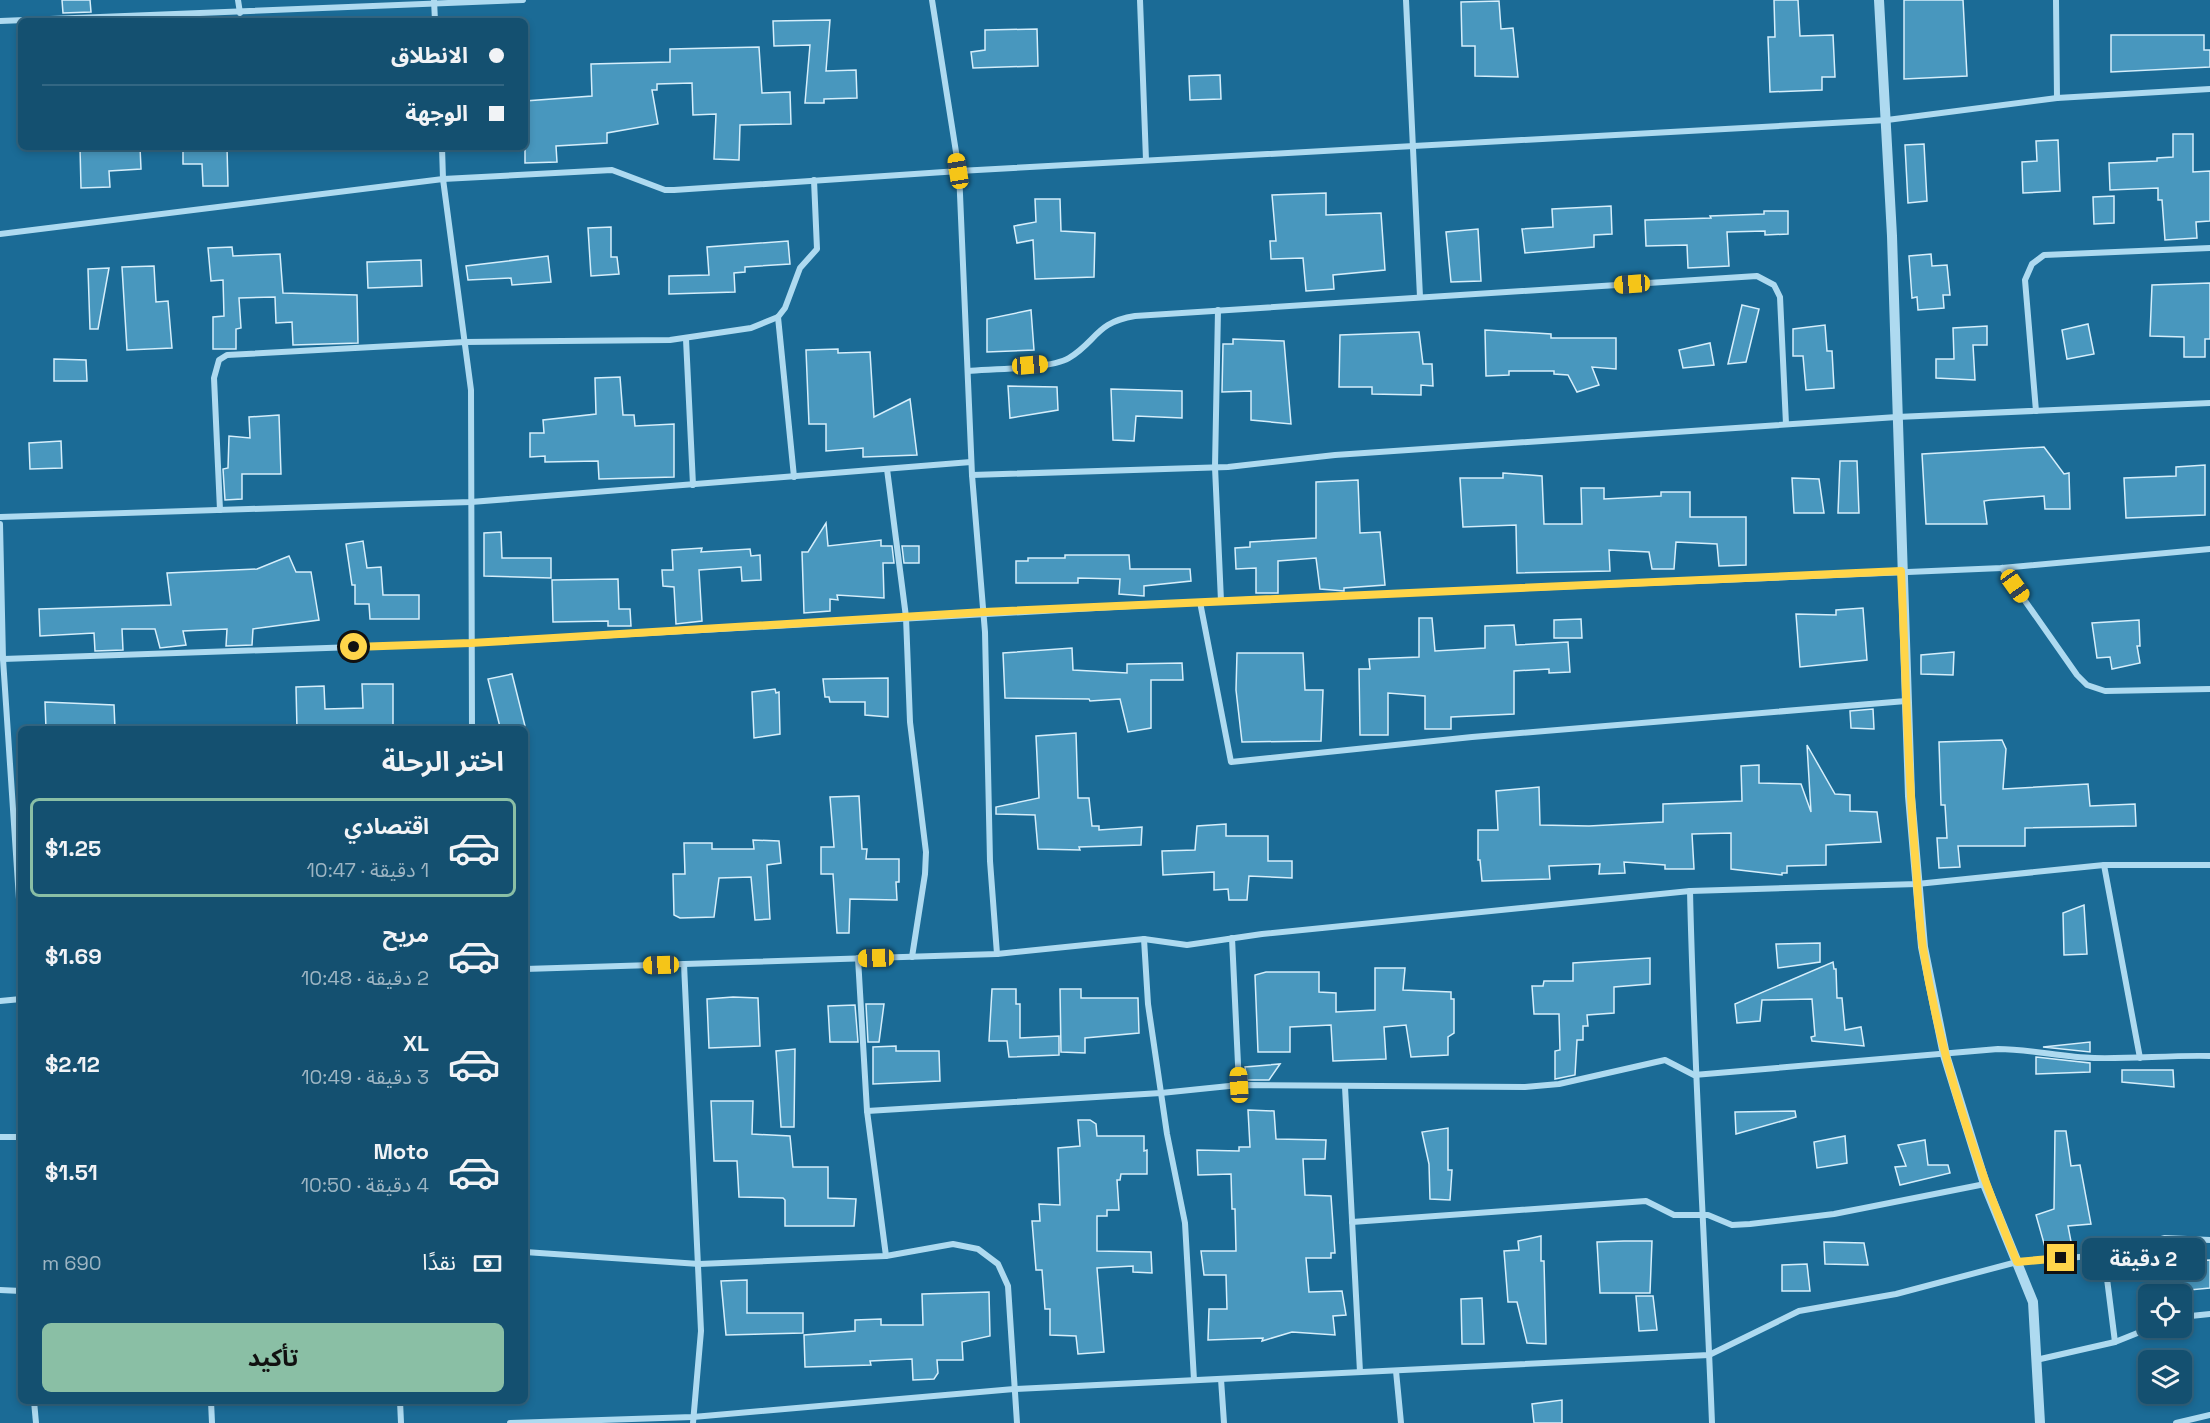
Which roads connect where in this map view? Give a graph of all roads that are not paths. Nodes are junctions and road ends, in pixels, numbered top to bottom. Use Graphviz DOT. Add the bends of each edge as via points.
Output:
graph roads {
  1 [pos="238,0"];
  2 [pos="523,0"];
  3 [pos="932,0"];
  4 [pos="1140,0"];
  5 [pos="1406,0"];
  6 [pos="1879,0"];
  7 [pos="2056,0"];
  8 [pos="434,3"];
  9 [pos="240,12"];
  10 [pos="80,18"];
  11 [pos="435,18"];
  12 [pos="18,20"];
  13 [pos="0,21"];
  14 [pos="2210,89"];
  15 [pos="2056,98"];
  16 [pos="1887,120"];
  17 [pos="1414,146"];
  18 [pos="441,150"];
  19 [pos="1146,160"];
  20 [pos="958,171"];
  21 [pos="443,179"];
  22 [pos="814,180"];
  23 [pos="0,234"];
  24 [pos="2210,248"];
  25 [pos="1420,297"];
  26 [pos="1218,310"];
  27 [pos="778,317"];
  28 [pos="687,339"];
  29 [pos="465,342"];
  30 [pos="968,371"];
  31 [pos="2210,404"];
  32 [pos="2036,411"];
  33 [pos="1897,417"];
  34 [pos="1786,424"];
  35 [pos="971,462"];
  36 [pos="1215,467"];
  37 [pos="888,469"];
  38 [pos="972,475"];
  39 [pos="794,477"];
  40 [pos="693,485"];
  41 [pos="471,502"];
  42 [pos="220,510"];
  43 [pos="0,517"];
  44 [pos="0,524"];
  45 [pos="2210,549"];
  46 [pos="2002,568"];
  47 [pos="1901,571"];
  48 [pos="1221,601"];
  49 [pos="1200,602"];
  50 [pos="984,612"];
  51 [pos="906,617"];
  52 [pos="471,643"];
  53 [pos="3,659"];
  54 [pos="2,684"];
  55 [pos="2210,688"];
  56 [pos="1906,701"];
  57 [pos="472,726"];
  58 [pos="2104,865"];
  59 [pos="2210,865"];
  60 [pos="1917,884"];
  61 [pos="18,890"];
  62 [pos="1690,891"];
  63 [pos="1232,938"];
  64 [pos="1144,939"];
  65 [pos="997,954"];
  66 [pos="912,957"];
  67 [pos="858,958"];
  68 [pos="684,964"];
  69 [pos="528,969"];
  70 [pos="18,999"];
  71 [pos="0,1001"];
  72 [pos="1944,1055"];
  73 [pos="2210,1056"];
  74 [pos="2140,1058"];
  75 [pos="1694,1075"];
  76 [pos="1239,1085"];
  77 [pos="1345,1087"];
  78 [pos="1161,1093"];
  79 [pos="867,1112"];
  80 [pos="0,1137"];
  81 [pos="18,1137"];
  82 [pos="1985,1184"];
  83 [pos="1704,1215"];
  84 [pos="1352,1222"];
  85 [pos="2210,1240"];
  86 [pos="528,1252"];
  87 [pos="2104,1255"];
  88 [pos="886,1256"];
  89 [pos="2017,1262"];
  90 [pos="699,1264"];
  91 [pos="0,1290"];
  92 [pos="18,1291"];
  93 [pos="2210,1314"];
  94 [pos="2192,1316"];
  95 [pos="2138,1333"];
  96 [pos="2115,1342"];
  97 [pos="1709,1355"];
  98 [pos="2036,1360"];
  99 [pos="1396,1371"];
  100 [pos="1360,1372"];
  101 [pos="1221,1379"];
  102 [pos="1194,1380"];
  103 [pos="1014,1389"];
  104 [pos="34,1404"];
  105 [pos="211,1404"];
  106 [pos="400,1404"];
  107 [pos="2210,1415"];
  108 [pos="693,1420"];
  109 [pos="36,1423"];
  110 [pos="212,1423"];
  111 [pos="401,1423"];
  112 [pos="510,1423"];
  113 [pos="1017,1423"];
  114 [pos="1224,1423"];
  115 [pos="1401,1423"];
  116 [pos="1712,1423"];
  117 [pos="2040,1423"];
  118 [pos="2176,1423"];
  1 -- 9 [label="street"];
  2 -- 8 [label="street"];
  3 -- 20 [label="street"];
  4 -- 19 [label="street"];
  5 -- 17 [label="street"];
  6 -- 16 [label="street"];
  7 -- 15 [label="street"];
  8 -- 9 [label="street"];
  8 -- 11 [label="street"];
  9 -- 10 [label="street"];
  12 -- 13 [label="street"];
  14 -- 15 [label="street"];
  15 -- 16 [label="street"];
  16 -- 17 [label="street"];
  16 -- 33 [label="street"];
  17 -- 19 [label="street"];
  17 -- 25 [label="street"];
  18 -- 21 [label="street"];
  19 -- 20 [label="street"];
  20 -- 22 [label="street"];
  20 -- 30 [label="street"];
  21 -- 22 [label="street" via="612,170 665,190"];
  21 -- 23 [label="street"];
  21 -- 29 [label="street"];
  22 -- 27 [label="street" via="817,249 800,268"];
  24 -- 32 [label="street" via="2044,255 2032,264 2025,280"];
  25 -- 26 [label="street"];
  25 -- 34 [label="street" via="1763,278 1774,285 1780,297"];
  26 -- 30 [label="street" via="1116,319 1069,358"];
  26 -- 36 [label="street"];
  27 -- 28 [label="street" via="751,328"];
  27 -- 39 [label="street"];
  28 -- 29 [label="street"];
  28 -- 40 [label="street"];
  29 -- 41 [label="street" via="471,390"];
  29 -- 42 [label="street" via="227,355 219,360 214,378"];
  30 -- 35 [label="street"];
  31 -- 32 [label="street"];
  32 -- 33 [label="street"];
  33 -- 34 [label="street"];
  33 -- 47 [label="street"];
  34 -- 36 [label="street" via="1347,454"];
  35 -- 37 [label="street"];
  35 -- 38 [label="street"];
  36 -- 38 [label="street"];
  36 -- 48 [label="street"];
  37 -- 39 [label="street"];
  37 -- 51 [label="street"];
  38 -- 50 [label="street"];
  39 -- 40 [label="street"];
  40 -- 41 [label="street"];
  41 -- 42 [label="street"];
  41 -- 52 [label="street"];
  42 -- 43 [label="street"];
  44 -- 53 [label="street"];
  45 -- 46 [label="street"];
  46 -- 47 [label="street"];
  46 -- 55 [label="street" via="2087,685 2105,691"];
  47 -- 48 [label="street"];
  47 -- 56 [label="street"];
  48 -- 49 [label="street"];
  49 -- 50 [label="street"];
  49 -- 56 [label="street" via="1231,762 1472,737"];
  50 -- 51 [label="street"];
  50 -- 65 [label="street" via="990,861"];
  51 -- 52 [label="street"];
  51 -- 66 [label="street" via="910,722 926,864"];
  52 -- 53 [label="street"];
  52 -- 57 [label="street"];
  53 -- 54 [label="street"];
  54 -- 61 [label="street"];
  56 -- 60 [label="street"];
  58 -- 59 [label="street"];
  58 -- 60 [label="street"];
  58 -- 74 [label="street"];
  60 -- 62 [label="street"];
  60 -- 72 [label="street" via="1923,947"];
  62 -- 63 [label="street"];
  62 -- 75 [label="street"];
  63 -- 64 [label="street" via="1187,945"];
  63 -- 76 [label="street"];
  64 -- 65 [label="street"];
  64 -- 78 [label="street" via="1148,1004"];
  65 -- 66 [label="street"];
  66 -- 67 [label="street"];
  67 -- 68 [label="street"];
  67 -- 79 [label="street"];
  68 -- 69 [label="street"];
  68 -- 90 [label="street"];
  70 -- 71 [label="street"];
  72 -- 74 [label="street" via="2026,1049 2056,1056"];
  72 -- 75 [label="street"];
  72 -- 82 [label="street"];
  73 -- 74 [label="street"];
  75 -- 77 [label="street" via="1665,1060 1559,1084 1525,1087"];
  75 -- 83 [label="street"];
  76 -- 77 [label="street"];
  76 -- 78 [label="street"];
  77 -- 84 [label="street"];
  78 -- 79 [label="street"];
  78 -- 102 [label="street" via="1185,1223"];
  79 -- 88 [label="street"];
  80 -- 81 [label="street"];
  82 -- 83 [label="street" via="1834,1214 1750,1224 1732,1224"];
  82 -- 89 [label="street"];
  83 -- 84 [label="street" via="1674,1215 1653,1203 1637,1201"];
  83 -- 97 [label="street"];
  84 -- 100 [label="street"];
  85 -- 87 [label="street" via="2164,1238"];
  86 -- 90 [label="street"];
  87 -- 89 [label="street"];
  87 -- 96 [label="street"];
  88 -- 90 [label="street"];
  88 -- 103 [label="street" via="953,1244 989,1255 998,1264 1008,1286"];
  89 -- 97 [label="street" via="1896,1294 1799,1311"];
  89 -- 98 [label="street" via="2033,1302"];
  90 -- 108 [label="street" via="701,1331"];
  91 -- 92 [label="street"];
  93 -- 94 [label="street"];
  95 -- 96 [label="street"];
  96 -- 98 [label="street"];
  97 -- 99 [label="street"];
  97 -- 116 [label="street"];
  98 -- 117 [label="street"];
  99 -- 100 [label="street"];
  99 -- 115 [label="street"];
  100 -- 101 [label="street"];
  101 -- 102 [label="street"];
  101 -- 114 [label="street"];
  102 -- 103 [label="street"];
  103 -- 108 [label="street"];
  103 -- 113 [label="street"];
  104 -- 109 [label="street"];
  105 -- 110 [label="street"];
  106 -- 111 [label="street"];
  107 -- 118 [label="street"];
  108 -- 112 [label="street"];
}
